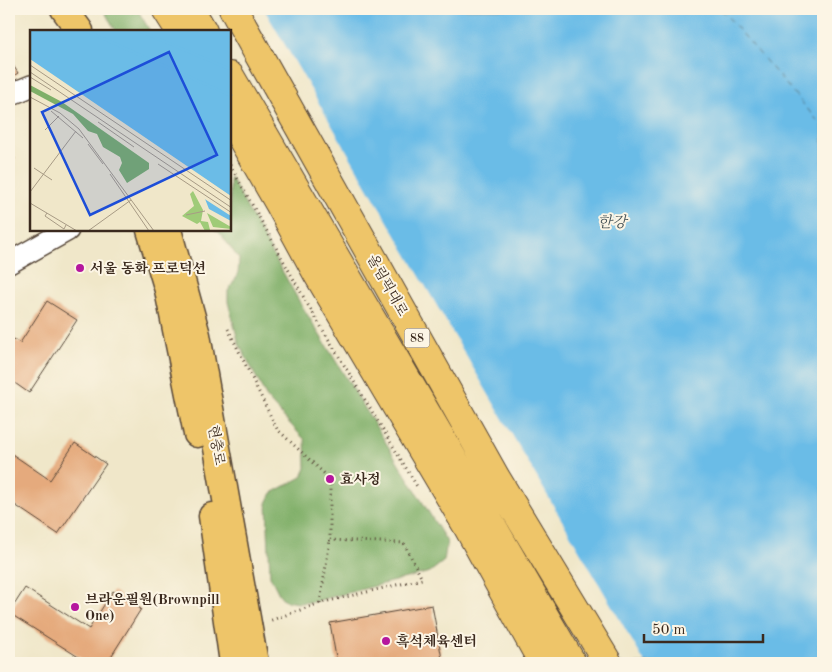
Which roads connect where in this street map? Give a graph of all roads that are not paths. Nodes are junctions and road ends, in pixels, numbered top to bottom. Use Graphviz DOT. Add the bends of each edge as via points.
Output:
graph roads {
  1 [pos="45,9"];
  2 [pos="64,9"];
  3 [pos="166,9"];
  4 [pos="190,9"];
  5 [pos="233,9"];
  6 [pos="59,30"];
  7 [pos="79,30"];
  8 [pos="179,30"];
  9 [pos="202,30"];
  10 [pos="231,78"];
  11 [pos="30,86"];
  12 [pos="9,95"];
  13 [pos="231,120"];
  14 [pos="66,231"];
  15 [pos="150,231"];
  16 [pos="168,231"];
  17 [pos="9,263"];
  18 [pos="234,663"];
  19 [pos="255,663"];
  20 [pos="543,663"];
  21 [pos="572,663"];
  22 [pos="608,663"];
  1 -- 6 [label="main road"];
  2 -- 7 [label="main road"];
  3 -- 8 [label="highway"];
  4 -- 9 [label="highway"];
  5 -- 22 [label="highway, 올림픽대로 / 88" via="496,478"];
  10 -- 21 [label="highway, 88"];
  11 -- 12 [label="street"];
  13 -- 20 [label="highway"];
  14 -- 17 [label="street"];
  15 -- 18 [label="main road, 현충로" via="168,290 206,476"];
  16 -- 19 [label="main road, 현충로" via="198,335"];
}
